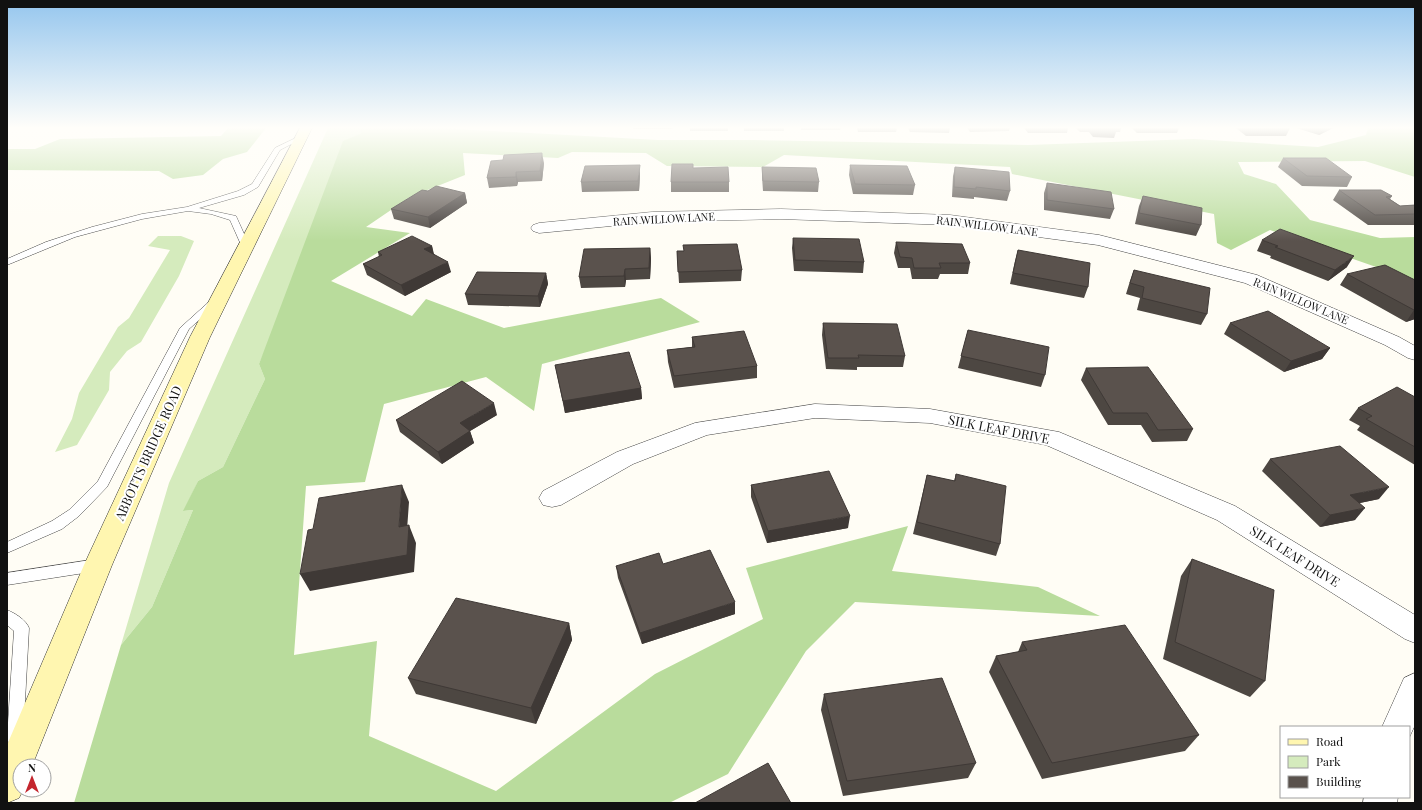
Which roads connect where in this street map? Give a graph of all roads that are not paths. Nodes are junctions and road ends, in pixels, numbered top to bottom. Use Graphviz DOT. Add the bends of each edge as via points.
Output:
graph roads {
  1 [pos="267,166"];
  2 [pos="287,166"];
  3 [pos="188,209"];
  4 [pos="538,228"];
  5 [pos="246,247"];
  6 [pos="7,262"];
  7 [pos="222,295"];
  8 [pos="1415,354"];
  9 [pos="552,498"];
  10 [pos="7,548"];
  11 [pos="98,565"];
  12 [pos="7,579"];
  13 [pos="7,616"];
  14 [pos="1415,630"];
  15 [pos="1415,688"];
  16 [pos="1398,726"];
  17 [pos="10,778"];
  1 -- 3 [label="lane" via="255,185 241,194"];
  2 -- 5 [label="main road, ABBOTTS BRIDGE ROAD"];
  3 -- 5 [label="lane" via="233,218"];
  3 -- 6 [label="lane" via="102,226 25,252"];
  4 -- 8 [label="street, RAIN WILLOW LANE" via="652,217 780,214 950,220 1099,240 1251,279 1392,341"];
  5 -- 7 [label="main road, ABBOTTS BRIDGE ROAD"];
  7 -- 10 [label="lane" via="185,328 103,484 74,513 57,525"];
  7 -- 11 [label="main road, ABBOTTS BRIDGE ROAD" via="200,337"];
  9 -- 14 [label="street, SILK LEAF DRIVE" via="625,458 704,428 815,411 930,416 1051,438 1218,510"];
  11 -- 12 [label="lane"];
  11 -- 17 [label="main road, ABBOTTS BRIDGE ROAD"];
  13 -- 17 [label="lane" via="22,628"];
  15 -- 16 [label="street"];
}
